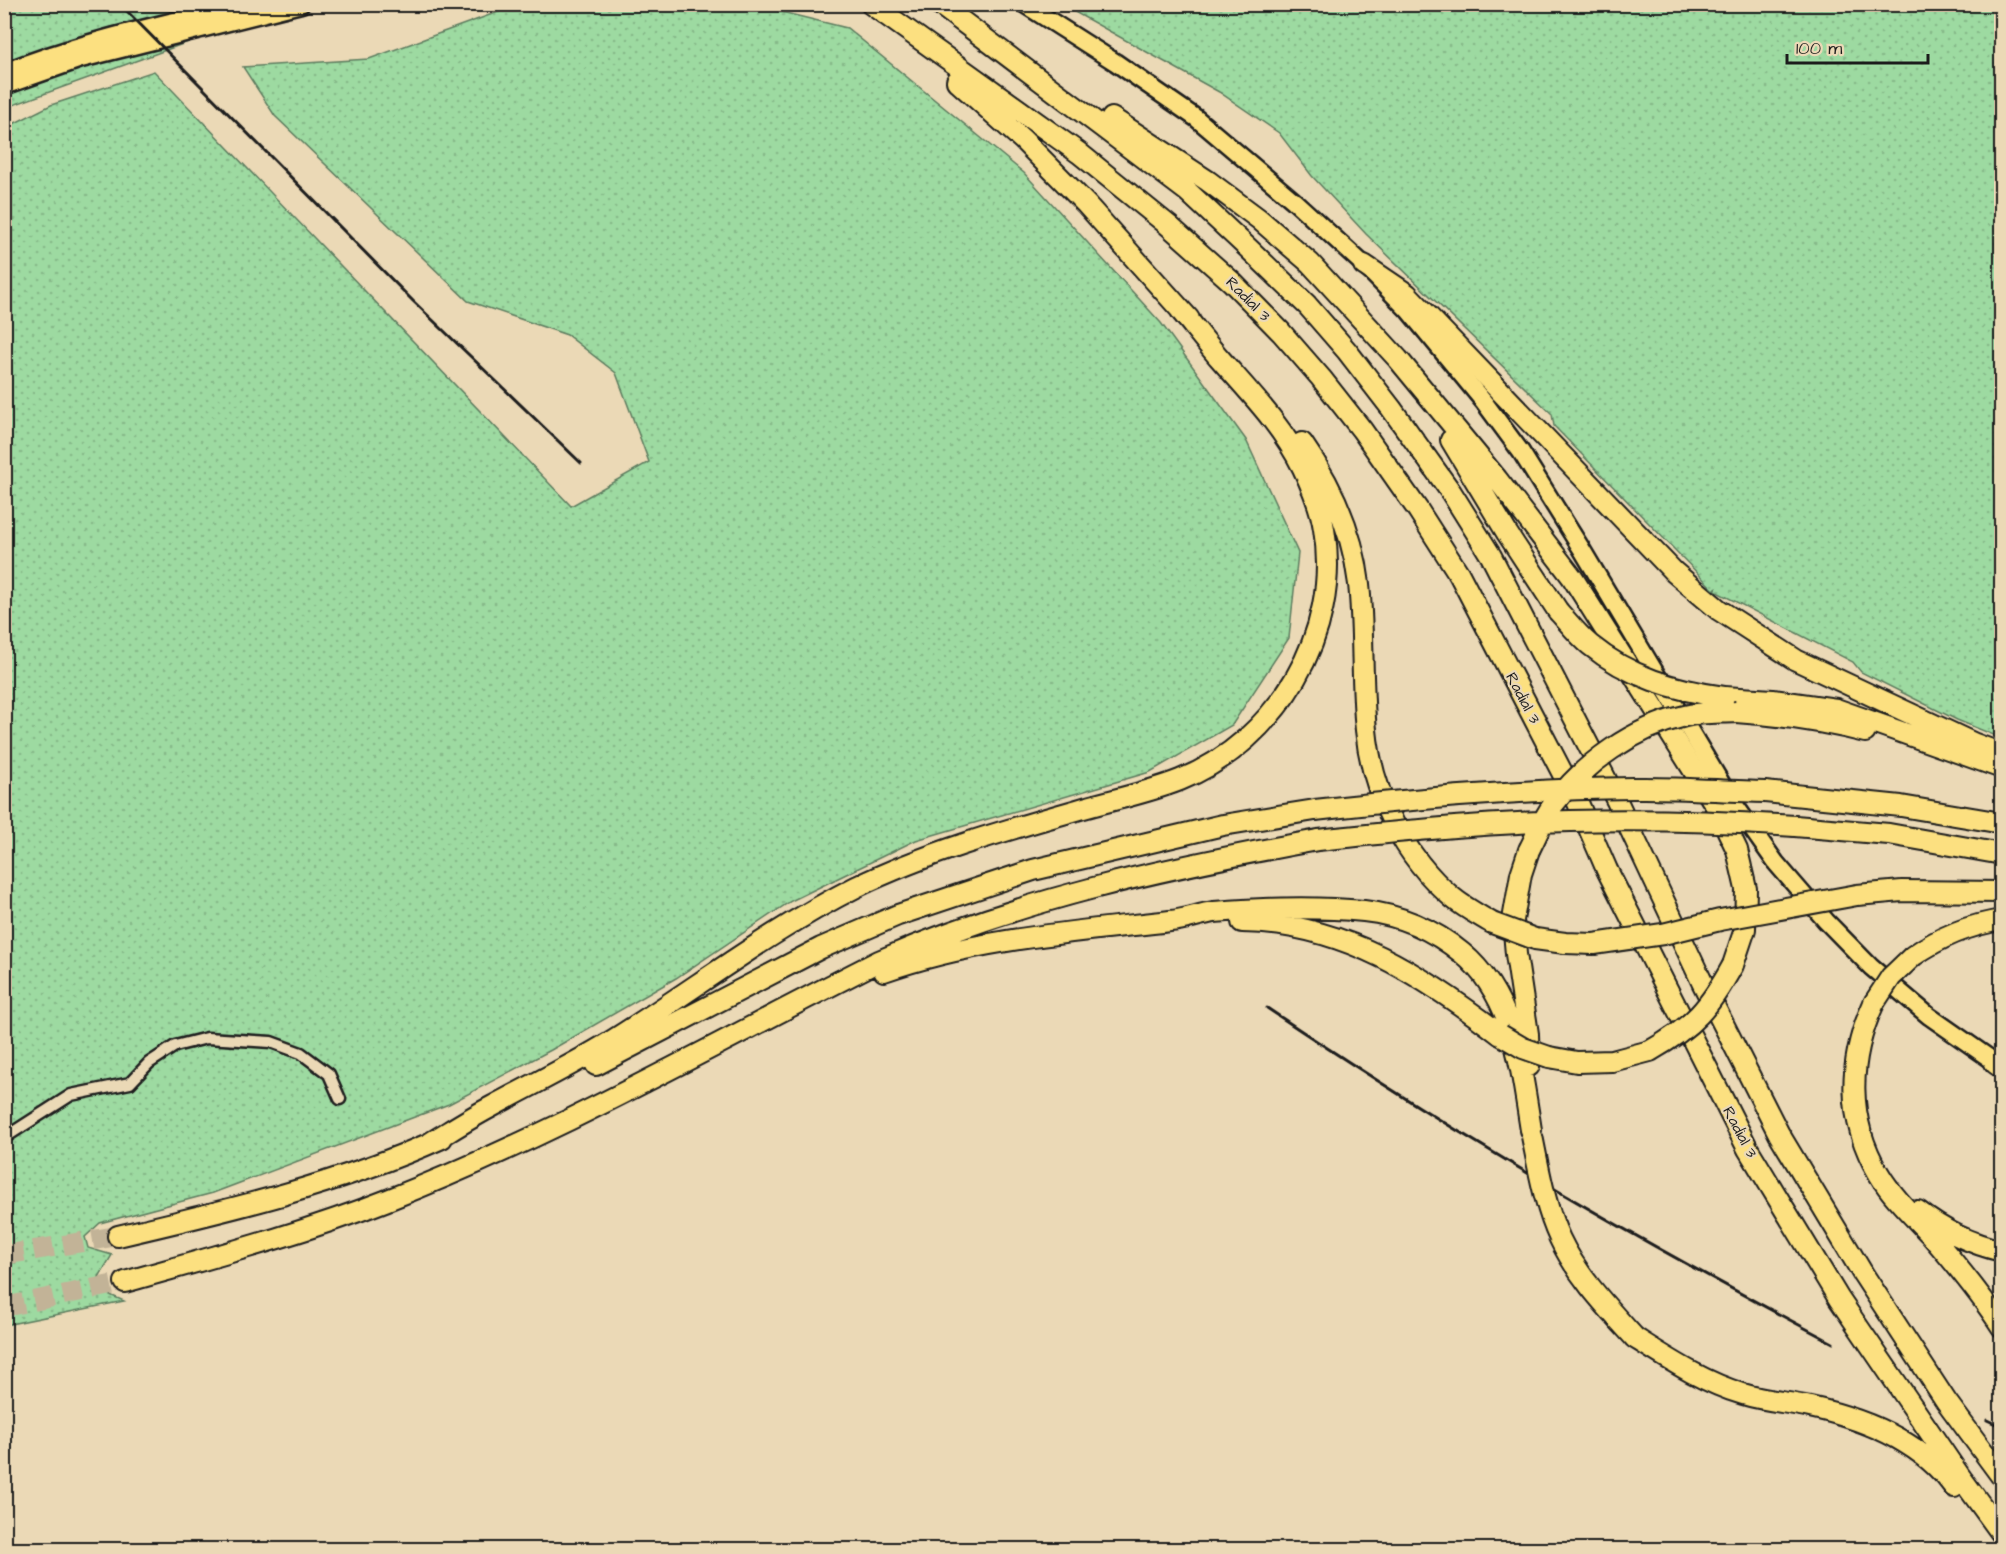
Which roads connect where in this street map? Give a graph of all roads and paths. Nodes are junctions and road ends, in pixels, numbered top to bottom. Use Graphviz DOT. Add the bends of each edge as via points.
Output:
graph roads {
  1 [pos="244,4"];
  2 [pos="858,4"];
  3 [pos="871,4"];
  4 [pos="1024,4"];
  5 [pos="301,5"];
  6 [pos="945,9"];
  7 [pos="4,72"];
  8 [pos="4,86"];
  9 [pos="1208,181"];
  10 [pos="1364,265"];
  11 [pos="1182,312"];
  12 [pos="1730,705"];
  13 [pos="2001,754"];
  14 [pos="2001,768"];
  15 [pos="2001,823"];
  16 [pos="2001,854"];
  17 [pos="2001,892"];
  18 [pos="2001,920"];
  19 [pos="1173,921"];
  20 [pos="819,991"];
  21 [pos="1999,1066"];
  22 [pos="340,1099"];
  23 [pos="1532,1133"];
  24 [pos="4,1138"];
  25 [pos="430,1143"];
  26 [pos="1871,1157"];
  27 [pos="118,1236"];
  28 [pos="2001,1251"];
  29 [pos="125,1282"];
  30 [pos="2001,1327"];
  31 [pos="2001,1477"];
  32 [pos="2001,1534"];
  33 [pos="2000,1550"];
  1 -- 7 [label="main road" via="107,38"];
  2 -- 11 [label="highway" via="966,88 1023,140"];
  3 -- 32 [label="highway, Radial 3" via="1079,153 1168,225 1281,332 1362,430 1459,574 1578,803 1607,870 1748,1149 1839,1299"];
  4 -- 10 [label="main road" via="1196,118"];
  5 -- 8 [label="main road" via="81,59"];
  6 -- 9 [label="highway"];
  6 -- 31 [label="highway, Radial 3" via="1187,191 1307,305 1391,408 1491,556 1612,791 1779,1134 1869,1284"];
  9 -- 12 [label="highway, bridge" via="1307,266 1393,363 1454,444 1557,611 1589,645 1653,682"];
  9 -- 19 [label="highway, bridge" via="1284,240 1354,309 1497,479 1572,577 1716,806 1737,850 1746,889 1745,929 1733,965 1716,996 1693,1023 1650,1051 1612,1061 1577,1062 1523,1048 1437,987 1344,940 1259,922"];
  10 -- 13 [label="highway" via="1407,294 1674,572 1719,610 1796,660"];
  10 -- 21 [label="main road" via="1449,358 1521,452 1730,798 1776,863 1870,967"];
  11 -- 17 [label="highway, bridge" via="1263,394 1296,434 1340,512 1359,584 1370,760 1389,816 1422,868 1455,900 1492,923 1535,939 1594,944 1857,895 1902,891"];
  11 -- 25 [label="highway" via="1283,433 1302,465 1324,529 1326,583 1315,635 1297,677 1254,733 1214,764 1178,781 1002,832 921,859 855,888 778,932 610,1042"];
  12 -- 14 [label="highway" via="1837,725"];
  12 -- 23 [label="highway, bridge" via="1650,727 1626,740 1577,778 1552,806 1529,850 1513,921 1528,1035"];
  15 -- 25 [label="highway, bridge" via="1901,806 1765,792 1636,788 1421,798 1223,825 1033,870 898,915 821,948 583,1072"];
  16 -- 20 [label="highway, bridge" via="1889,834 1653,820 1516,823 1318,840 1233,855 1046,900 920,943"];
  18 -- 26 [label="highway, bridge" via="1947,935 1912,956 1891,977 1874,1003 1858,1046 1853,1091 1862,1136"];
  19 -- 20 [label="highway" via="949,951 843,987"];
  19 -- 23 [label="highway" via="1212,912 1306,908 1365,911 1412,922 1439,936 1481,973 1508,1020 1520,1062"];
  20 -- 29 [label="highway" via="516,1145 386,1201 287,1236"];
  22 -- 24 [label="street" via="329,1074 301,1053 271,1042 207,1038 175,1046 149,1063 130,1083 71,1095"];
  23 -- 33 [label="highway, bridge" via="1559,1238 1594,1293 1635,1338 1714,1384 1746,1395 1812,1407 1884,1431 1930,1460"];
  25 -- 27 [label="highway" via="266,1199"];
  26 -- 28 [label="highway" via="1900,1194 1928,1219 1972,1242"];
  26 -- 30 [label="highway" via="1891,1192 1970,1280"];
}
